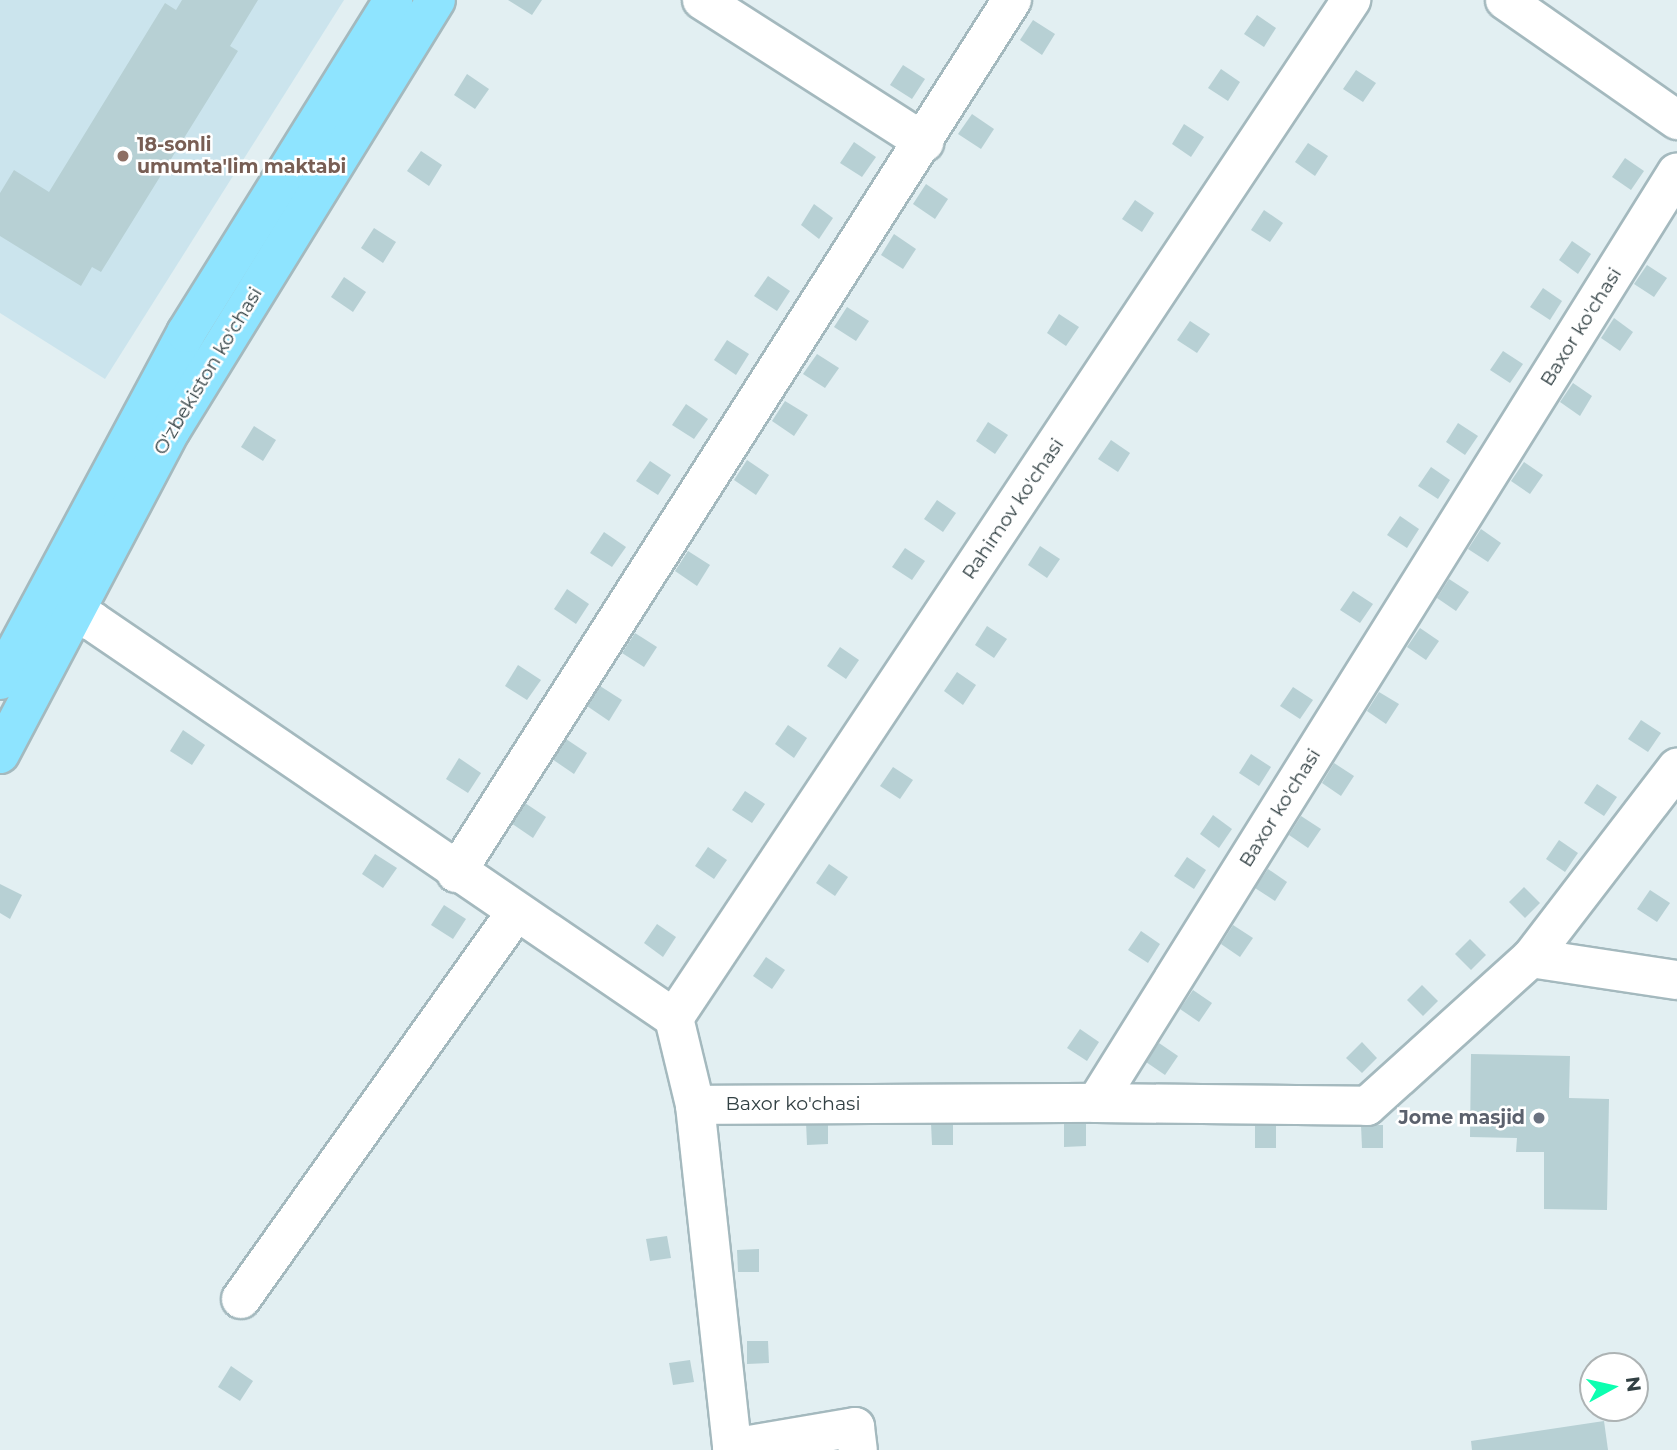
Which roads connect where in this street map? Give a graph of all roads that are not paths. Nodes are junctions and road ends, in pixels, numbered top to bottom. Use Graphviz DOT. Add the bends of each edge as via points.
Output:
graph roads {
  1 [pos="393,0"];
  2 [pos="436,0"];
  3 [pos="702,0"];
  4 [pos="1012,0"];
  5 [pos="1351,0"];
  6 [pos="1504,0"];
  7 [pos="1677,120"];
  8 [pos="924,142"];
  9 [pos="1677,173"];
  10 [pos="72,616"];
  11 [pos="0,680"];
  12 [pos="0,754"];
  13 [pos="1677,768"];
  14 [pos="456,873"];
  15 [pos="516,912"];
  16 [pos="1531,958"];
  17 [pos="1677,980"];
  18 [pos="674,1018"];
  19 [pos="1096,1103"];
  20 [pos="695,1105"];
  21 [pos="241,1299"];
  22 [pos="726,1449"];
  23 [pos="858,1450"];
  1 -- 11 [label="main road, O'zbekiston ko'chasi" via="180,342"];
  2 -- 10 [label="main road, O'zbekiston ko'chasi" via="171,430"];
  3 -- 8 [label="street"];
  4 -- 8 [label="street"];
  5 -- 18 [label="street, Rahimov ko'chasi"];
  6 -- 7 [label="street"];
  8 -- 14 [label="street"];
  9 -- 19 [label="street, Baxor ko'chasi"];
  10 -- 12 [label="main road, O'zbekiston ko'chasi"];
  10 -- 14 [label="street" via="92,621"];
  13 -- 16 [label="street"];
  14 -- 15 [label="street"];
  15 -- 18 [label="street"];
  15 -- 21 [label="street"];
  16 -- 17 [label="street"];
  16 -- 19 [label="street" via="1367,1106"];
  18 -- 20 [label="street"];
  19 -- 20 [label="street, Baxor ko'chasi"];
  20 -- 22 [label="street"];
  22 -- 23 [label="street" via="855,1427"];
}
